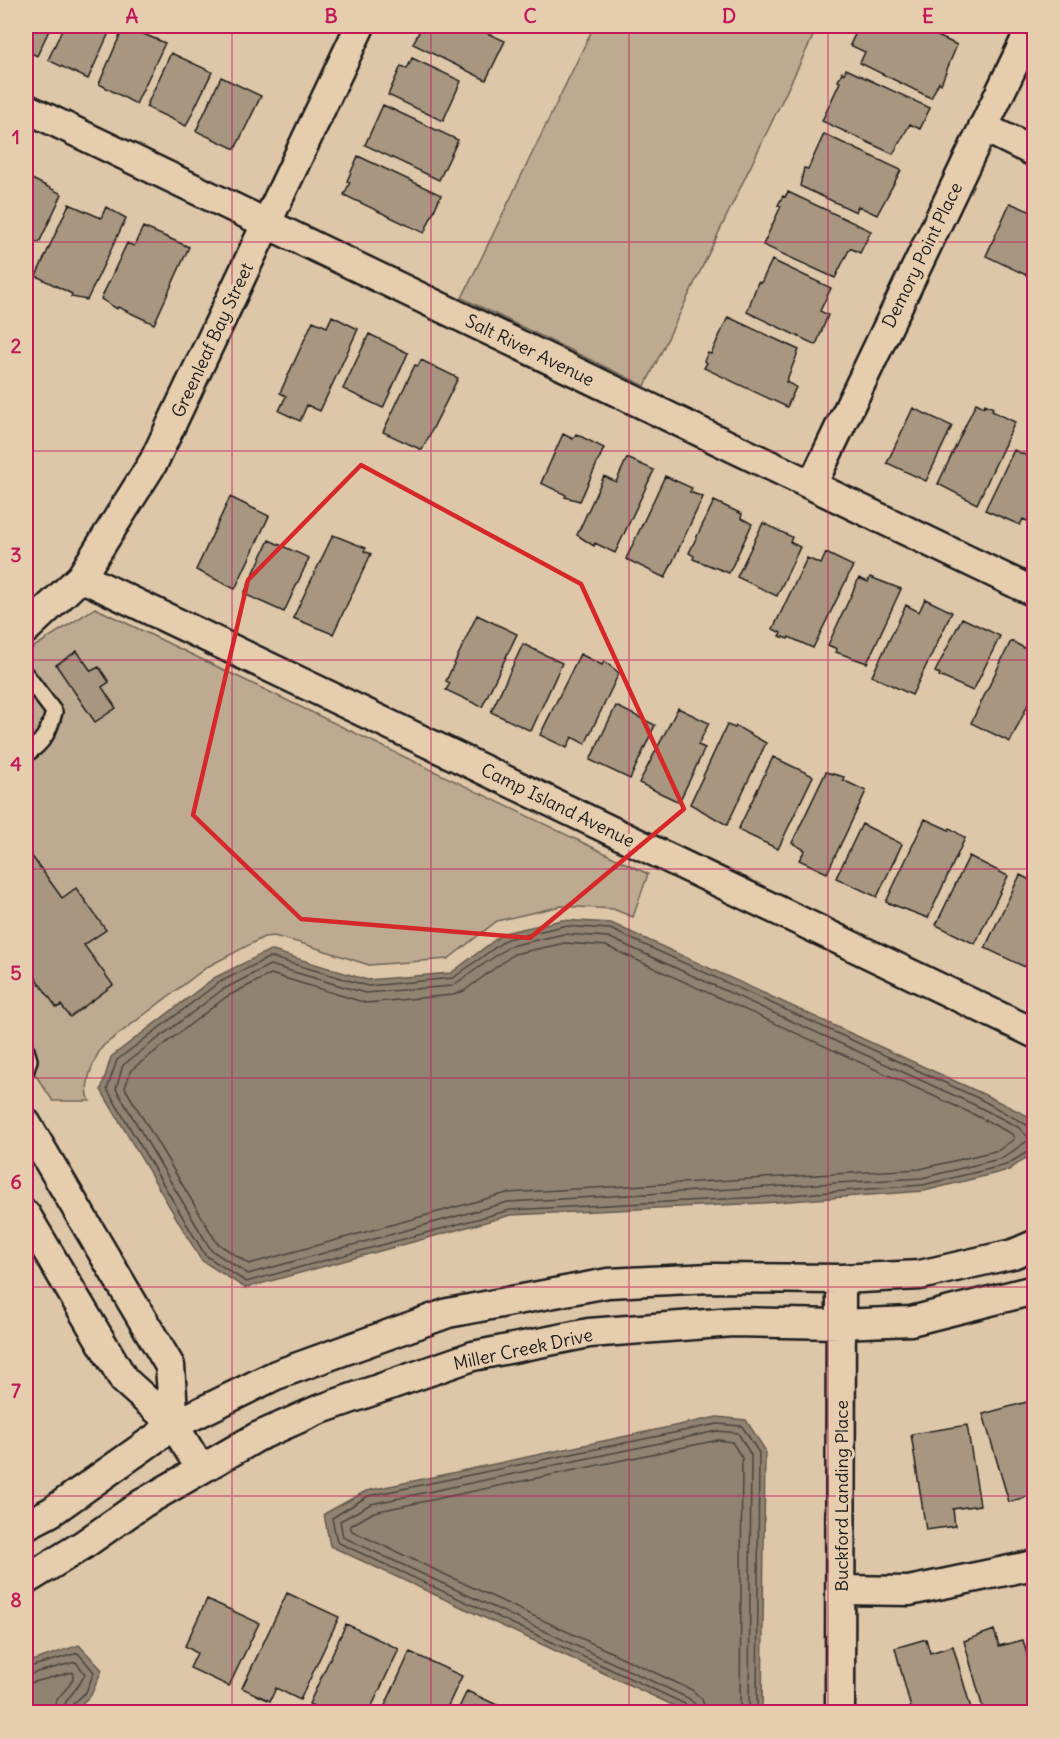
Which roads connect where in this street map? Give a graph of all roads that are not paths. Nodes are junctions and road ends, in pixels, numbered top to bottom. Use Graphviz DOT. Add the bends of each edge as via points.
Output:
graph roads {
  1 [pos="360,26"];
  2 [pos="1032,26"];
  3 [pos="26,108"];
  4 [pos="983,127"];
  5 [pos="1035,152"];
  6 [pos="267,224"];
  7 [pos="812,485"];
  8 [pos="81,578"];
  9 [pos="1035,592"];
  10 [pos="26,629"];
  11 [pos="26,675"];
  12 [pos="26,754"];
  13 [pos="1035,1033"];
  14 [pos="26,1050"];
  15 [pos="26,1070"];
  16 [pos="26,1123"];
  17 [pos="26,1215"];
  18 [pos="1035,1245"];
  19 [pos="841,1280"];
  20 [pos="1035,1290"];
  21 [pos="841,1324"];
  22 [pos="174,1425"];
  23 [pos="200,1468"];
  24 [pos="26,1525"];
  25 [pos="1035,1565"];
  26 [pos="26,1580"];
  27 [pos="841,1590"];
  28 [pos="840,1713"];
  1 -- 6 [label="street, Greenleaf Bay Street"];
  2 -- 4 [label="street, Demory Point Place"];
  3 -- 6 [label="street, Salt River Avenue"];
  4 -- 5 [label="street"];
  4 -- 7 [label="street, Demory Point Place"];
  6 -- 7 [label="street, Salt River Avenue"];
  6 -- 8 [label="street, Greenleaf Bay Street" via="154,461"];
  7 -- 9 [label="street, Salt River Avenue"];
  8 -- 10 [label="street, Greenleaf Bay Street"];
  8 -- 13 [label="street, Camp Island Avenue"];
  11 -- 12 [label="lane" via="54,712 50,729 40,744"];
  14 -- 15 [label="lane"];
  16 -- 22 [label="street" via="170,1366"];
  17 -- 22 [label="street" via="124,1380"];
  18 -- 19 [label="street" via="1013,1254 920,1275"];
  19 -- 21 [label="street, Buckford Landing Place"];
  19 -- 22 [label="street" via="711,1278 608,1283 448,1313 276,1375"];
  20 -- 21 [label="street, Miller Creek Drive" via="911,1321"];
  21 -- 23 [label="street, Miller Creek Drive" via="734,1322 589,1333 473,1356 318,1410"];
  21 -- 27 [label="street, Buckford Landing Place"];
  22 -- 23 [label="street"];
  22 -- 24 [label="street" via="51,1512"];
  23 -- 26 [label="street, Miller Creek Drive"];
  25 -- 27 [label="street" via="909,1591"];
  27 -- 28 [label="street, Buckford Landing Place"];
}
